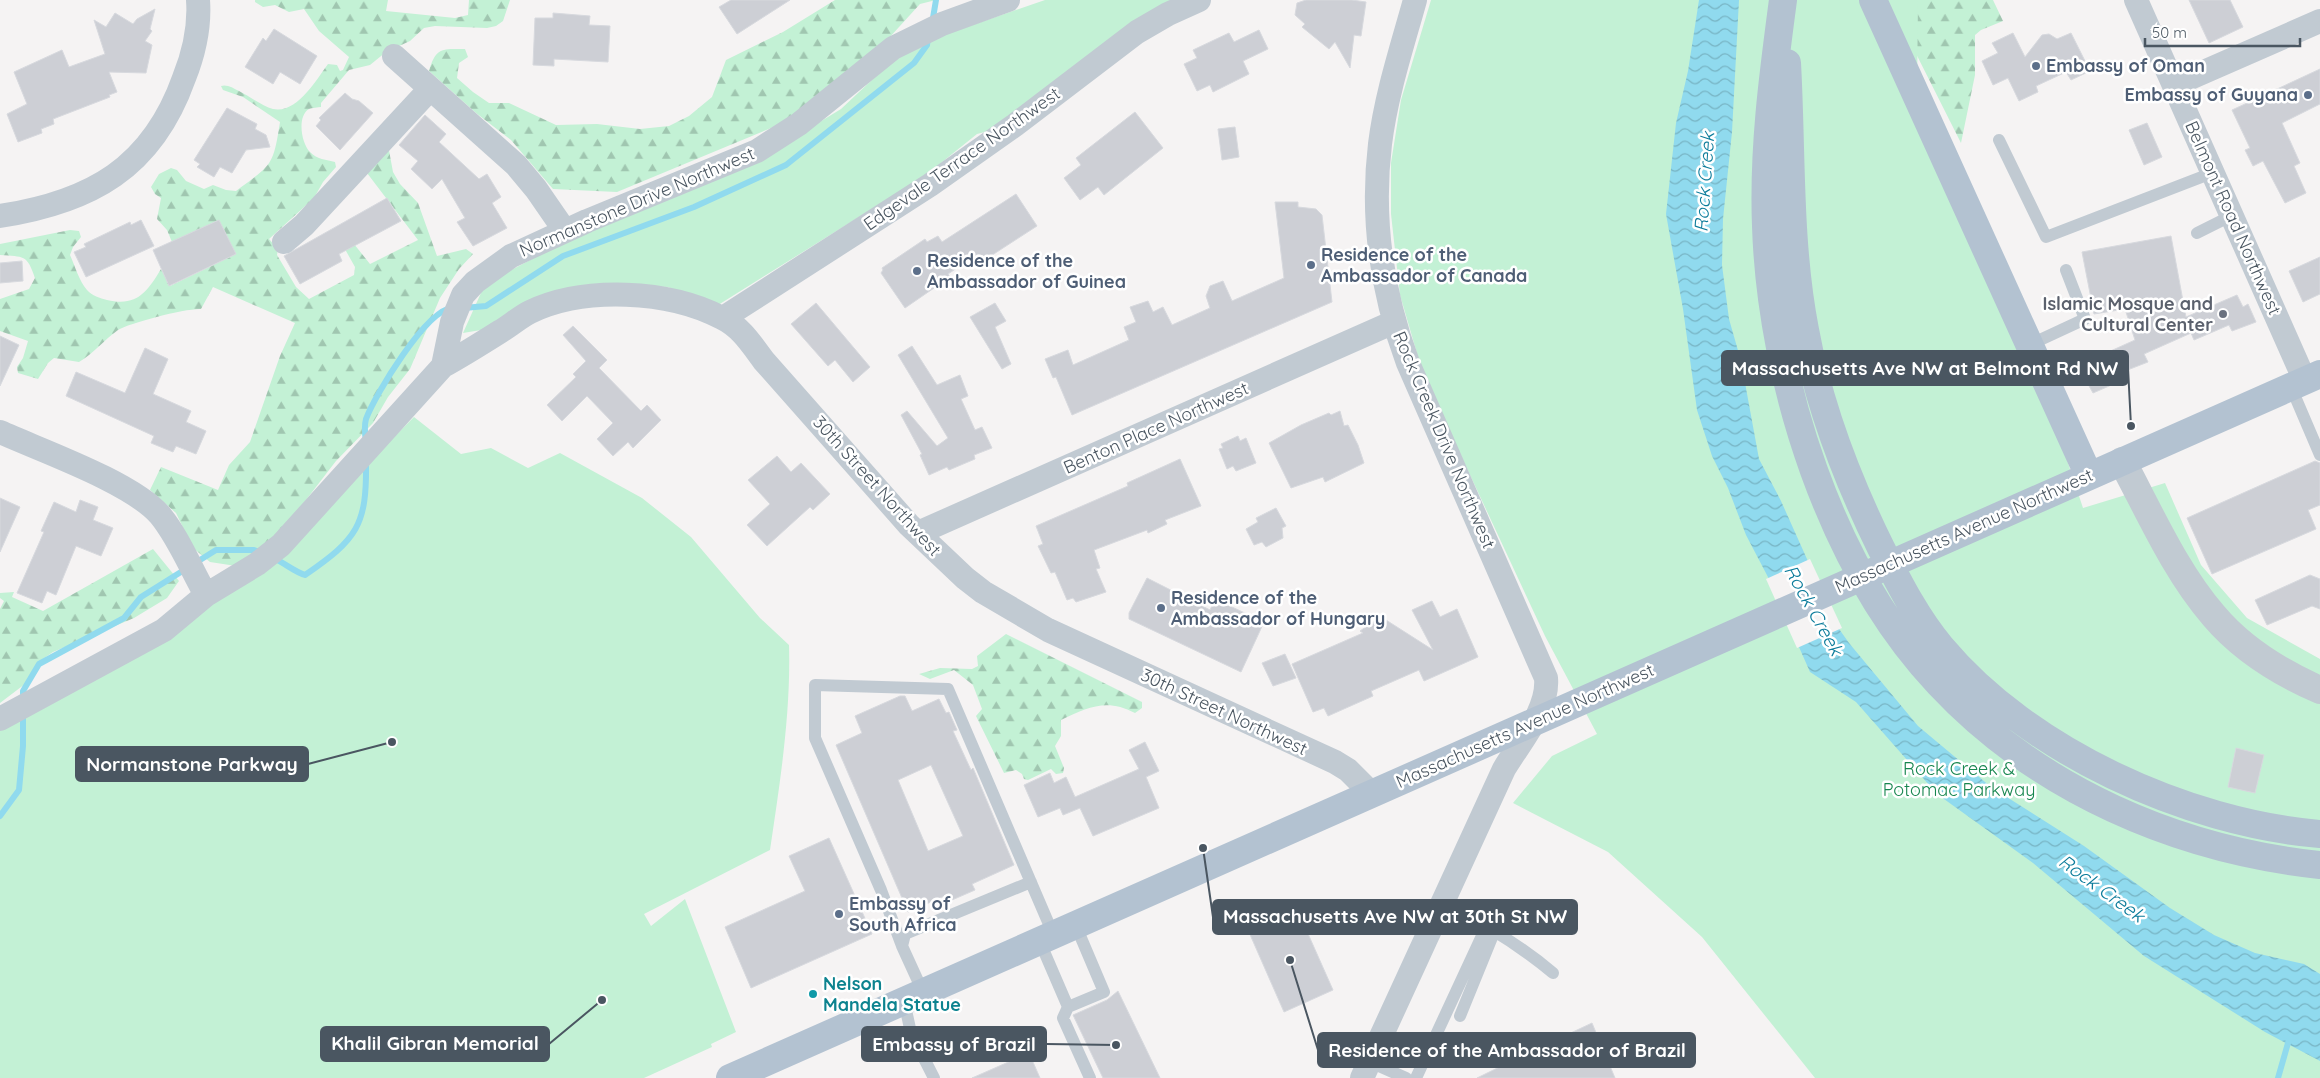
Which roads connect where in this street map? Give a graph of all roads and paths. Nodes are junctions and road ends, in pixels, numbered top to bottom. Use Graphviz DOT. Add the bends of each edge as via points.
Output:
graph roads {
  1 [pos="198,0"];
  2 [pos="1008,0"];
  3 [pos="1199,0"];
  4 [pos="1415,0"];
  5 [pos="1784,0"];
  6 [pos="1873,0"];
  7 [pos="2136,0"];
  8 [pos="2320,21"];
  9 [pos="394,56"];
  10 [pos="2174,85"];
  11 [pos="430,89"];
  12 [pos="1999,140"];
  13 [pos="2212,173"];
  14 [pos="0,216"];
  15 [pos="2232,216"];
  16 [pos="565,231"];
  17 [pos="2197,233"];
  18 [pos="284,242"];
  19 [pos="2066,270"];
  20 [pos="724,318"];
  21 [pos="1394,322"];
  22 [pos="2029,345"];
  23 [pos="443,366"];
  24 [pos="2305,381"];
  25 [pos="0,432"];
  26 [pos="2320,455"];
  27 [pos="2122,461"];
  28 [pos="2088,476"];
  29 [pos="918,533"];
  30 [pos="206,595"];
  31 [pos="2320,690"];
  32 [pos="15,710"];
  33 [pos="1533,722"];
  34 [pos="1372,794"];
  35 [pos="2320,834"];
  36 [pos="2320,864"];
  37 [pos="1031,882"];
  38 [pos="1444,903"];
  39 [pos="1491,928"];
  40 [pos="1057,934"];
  41 [pos="902,946"];
  42 [pos="1553,973"];
  43 [pos="914,997"];
  44 [pos="1068,1007"];
  45 [pos="1460,1016"];
  46 [pos="1366,1070"];
  47 [pos="730,1078"];
  48 [pos="934,1078"];
  49 [pos="1090,1078"];
  50 [pos="1406,1078"];
  51 [pos="1416,1078"];
  1 -- 14 [label="street" via="198,30 184,79 174,104 145,148 119,173 76,197 50,207"];
  2 -- 16 [label="street, Normanstone Drive Northwest" via="932,28 893,48 799,124 757,151"];
  3 -- 20 [label="street, Edgevale Terrace Northwest" via="1137,32 1015,126 930,185"];
  4 -- 21 [label="street, Rock Creek Drive Northwest" via="1386,108 1377,183 1380,255"];
  5 -- 35 [label="main road" via="1793,230 1798,286 1811,360 1833,437 1851,484 1903,592 1921,621 1948,655 1992,697 2086,762 2123,780 2200,809 2274,828"];
  5 -- 36 [label="main road" via="1768,118 1765,179 1766,228 1775,316 1792,401 1819,484 1841,536 1890,623 1933,677 1964,709 2024,758 2072,787 2119,811 2192,839 2259,856"];
  6 -- 22 [label="main road"];
  7 -- 10 [label="street, Belmont Road Northwest"];
  8 -- 10 [label="street"];
  9 -- 11 [label="street"];
  10 -- 13 [label="street, Belmont Road Northwest"];
  11 -- 16 [label="street" via="516,165"];
  11 -- 18 [label="street" via="304,225"];
  12 -- 13 [label="lane" via="2046,237"];
  13 -- 15 [label="street, Belmont Road Northwest"];
  15 -- 17 [label="lane"];
  15 -- 24 [label="street, Belmont Road Northwest"];
  16 -- 23 [label="street, Normanstone Drive Northwest" via="511,256 475,282 462,299 452,322"];
  19 -- 22 [label="lane" via="2085,319"];
  20 -- 23 [label="street, 30th Street Northwest" via="696,306 654,298 622,294 588,295 529,312"];
  20 -- 29 [label="street, 30th Street Northwest" via="743,333 764,361"];
  21 -- 29 [label="street, Benton Place Northwest"];
  21 -- 33 [label="street, Rock Creek Drive Northwest" via="1408,364 1546,678 1548,691"];
  22 -- 28 [label="main road"];
  23 -- 30 [label="street" via="281,544 257,564"];
  24 -- 26 [label="lane"];
  24 -- 27 [label="main road, Massachusetts Avenue Northwest"];
  25 -- 30 [label="street" via="117,484 143,501 160,516"];
  27 -- 28 [label="main road, Massachusetts Avenue Northwest"];
  27 -- 31 [label="street" via="2175,560 2214,616 2255,653"];
  28 -- 33 [label="main road, Massachusetts Avenue Northwest"];
  29 -- 34 [label="street, 30th Street Northwest" via="965,578 1016,612 1056,634 1335,762"];
  30 -- 32 [label="street" via="164,630"];
  33 -- 34 [label="main road, Massachusetts Avenue Northwest"];
  33 -- 38 [label="street, Rock Creek Drive Northwest" via="1504,769"];
  34 -- 40 [label="main road, Massachusetts Avenue Northwest"];
  37 -- 40 [label="lane"];
  37 -- 41 [label="lane" via="905,934"];
  37 -- 41 [label="lane" via="948,689 815,685 815,738"];
  38 -- 39 [label="lane"];
  38 -- 46 [label="street, Rock Creek Drive Northwest"];
  39 -- 42 [label="lane" via="1526,950"];
  39 -- 45 [label="lane"];
  39 -- 51 [label="lane"];
  40 -- 43 [label="main road, Massachusetts Avenue Northwest"];
  40 -- 44 [label="lane"];
  40 -- 44 [label="lane" via="1104,992"];
  41 -- 43 [label="lane"];
  43 -- 47 [label="main road, Massachusetts Avenue Northwest"];
  43 -- 48 [label="lane" via="912,1034"];
  44 -- 49 [label="lane" via="1063,1018"];
  46 -- 50 [label="lane"];
}
